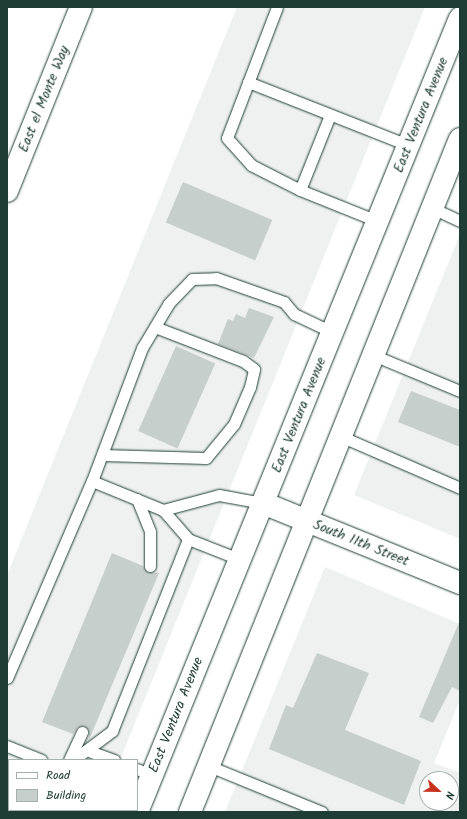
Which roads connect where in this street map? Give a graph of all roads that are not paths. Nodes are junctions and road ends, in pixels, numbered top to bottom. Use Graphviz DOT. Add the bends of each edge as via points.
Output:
graph roads {
  1 [pos="81,7"];
  2 [pos="277,7"];
  3 [pos="460,18"];
  4 [pos="248,82"];
  5 [pos="330,115"];
  6 [pos="460,139"];
  7 [pos="408,145"];
  8 [pos="7,190"];
  9 [pos="300,190"];
  10 [pos="432,208"];
  11 [pos="378,221"];
  12 [pos="460,221"];
  13 [pos="155,327"];
  14 [pos="332,332"];
  15 [pos="372,355"];
  16 [pos="460,391"];
  17 [pos="340,436"];
  18 [pos="102,455"];
  19 [pos="92,481"];
  20 [pos="460,488"];
  21 [pos="137,499"];
  22 [pos="263,503"];
  23 [pos="163,510"];
  24 [pos="306,521"];
  25 [pos="188,539"];
  26 [pos="239,559"];
  27 [pos="150,566"];
  28 [pos="460,583"];
  29 [pos="7,678"];
  30 [pos="82,732"];
  31 [pos="7,746"];
  32 [pos="89,751"];
  33 [pos="39,759"];
  34 [pos="69,759"];
  35 [pos="75,759"];
  36 [pos="111,759"];
  37 [pos="209,766"];
  38 [pos="144,772"];
  39 [pos="138,806"];
  40 [pos="190,812"];
  41 [pos="322,812"];
  1 -- 8 [label="main road, East el Monte Way"];
  2 -- 4 [label="lane"];
  3 -- 7 [label="main road, East Ventura Avenue"];
  4 -- 5 [label="lane"];
  4 -- 9 [label="lane" via="227,138 251,165"];
  5 -- 7 [label="lane"];
  5 -- 9 [label="lane"];
  6 -- 10 [label="main road"];
  7 -- 11 [label="main road, East Ventura Avenue"];
  9 -- 11 [label="lane"];
  10 -- 12 [label="lane"];
  10 -- 15 [label="main road"];
  11 -- 14 [label="main road, East Ventura Avenue"];
  13 -- 14 [label="lane" via="169,303 192,279 216,278 284,302 294,314"];
  13 -- 18 [label="lane" via="142,348"];
  13 -- 18 [label="lane" via="243,361 254,369 250,387 234,424 206,458"];
  14 -- 22 [label="main road, East Ventura Avenue"];
  15 -- 16 [label="lane"];
  15 -- 17 [label="main road"];
  17 -- 20 [label="lane"];
  17 -- 24 [label="main road"];
  18 -- 19 [label="lane"];
  19 -- 21 [label="lane"];
  19 -- 29 [label="lane"];
  21 -- 23 [label="lane"];
  21 -- 27 [label="lane" via="150,532"];
  22 -- 23 [label="lane" via="219,496"];
  22 -- 24 [label="main road, South 11th Street"];
  22 -- 26 [label="main road, East Ventura Avenue"];
  23 -- 25 [label="lane"];
  24 -- 28 [label="main road, South 11th Street"];
  24 -- 37 [label="main road"];
  25 -- 26 [label="lane"];
  25 -- 32 [label="lane" via="112,731"];
  26 -- 38 [label="main road, East Ventura Avenue"];
  30 -- 34 [label="lane"];
  31 -- 33 [label="lane"];
  32 -- 35 [label="lane"];
  32 -- 36 [label="lane"];
  37 -- 40 [label="main road"];
  37 -- 41 [label="lane"];
  38 -- 39 [label="main road, East Ventura Avenue"];
}
